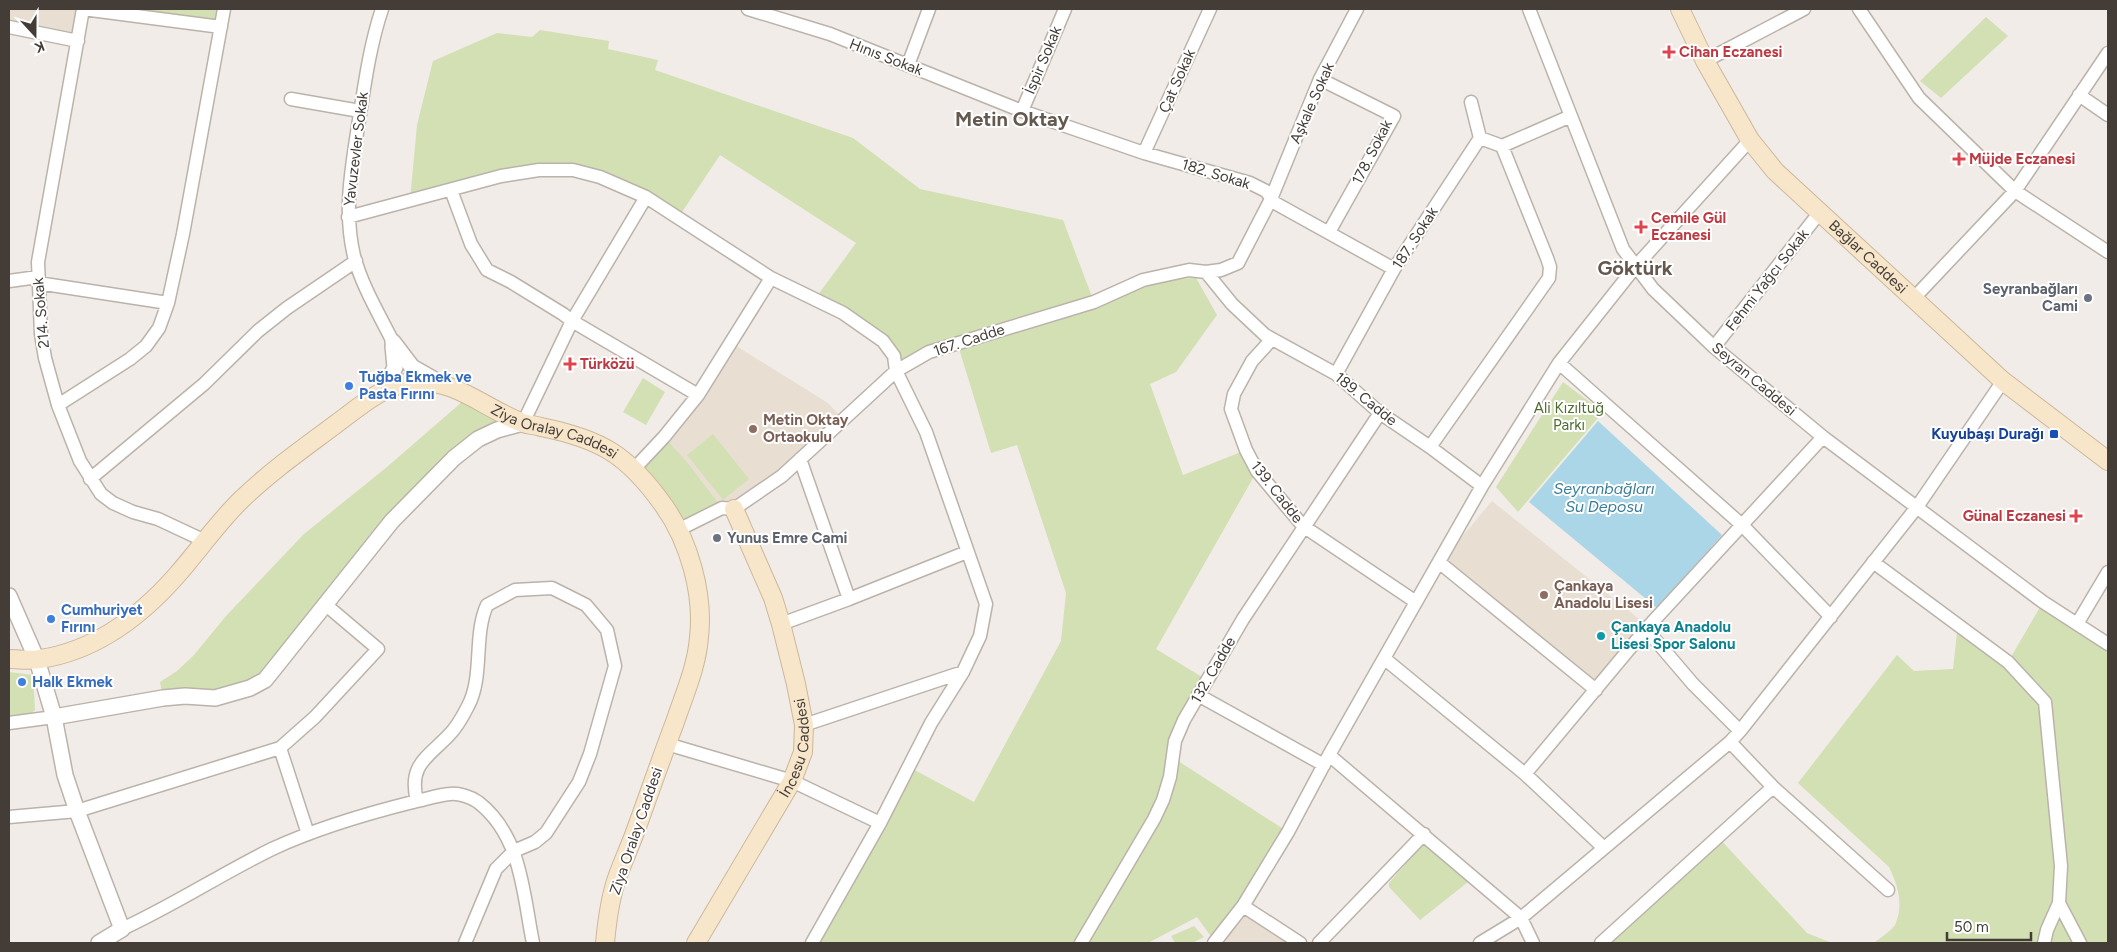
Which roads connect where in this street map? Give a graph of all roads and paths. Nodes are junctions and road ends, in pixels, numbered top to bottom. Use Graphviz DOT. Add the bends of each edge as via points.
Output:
graph roads {
  1 [pos="83,9"];
  2 [pos="224,9"];
  3 [pos="382,9"];
  4 [pos="748,9"];
  5 [pos="928,9"];
  6 [pos="1065,9"];
  7 [pos="1210,9"];
  8 [pos="1357,9"];
  9 [pos="1530,9"];
  10 [pos="1680,9"];
  11 [pos="1804,9"];
  12 [pos="1859,9"];
  13 [pos="9,27"];
  14 [pos="221,27"];
  15 [pos="78,41"];
  16 [pos="2108,53"];
  17 [pos="1705,61"];
  18 [pos="908,65"];
  19 [pos="1320,79"];
  20 [pos="2079,96"];
  21 [pos="292,99"];
  22 [pos="1471,102"];
  23 [pos="1022,110"];
  24 [pos="360,111"];
  25 [pos="2108,115"];
  26 [pos="1571,116"];
  27 [pos="1480,138"];
  28 [pos="1750,140"];
  29 [pos="1502,146"];
  30 [pos="1144,153"];
  31 [pos="450,190"];
  32 [pos="2015,191"];
  33 [pos="646,197"];
  34 [pos="1271,199"];
  35 [pos="1820,212"];
  36 [pos="348,217"];
  37 [pos="1329,232"];
  38 [pos="2108,252"];
  39 [pos="356,261"];
  40 [pos="1636,266"];
  41 [pos="1394,270"];
  42 [pos="1206,272"];
  43 [pos="770,278"];
  44 [pos="38,280"];
  45 [pos="9,281"];
  46 [pos="1914,298"];
  47 [pos="168,303"];
  48 [pos="572,322"];
  49 [pos="1272,339"];
  50 [pos="393,342"];
  51 [pos="1714,347"];
  52 [pos="1559,363"];
  53 [pos="896,371"];
  54 [pos="1336,374"];
  55 [pos="2003,381"];
  56 [pos="441,384"];
  57 [pos="384,392"];
  58 [pos="698,395"];
  59 [pos="58,405"];
  60 [pos="1380,413"];
  61 [pos="523,423"];
  62 [pos="1822,437"];
  63 [pos="1430,447"];
  64 [pos="800,459"];
  65 [pos="2108,461"];
  66 [pos="634,469"];
  67 [pos="90,478"];
  68 [pos="1482,486"];
  69 [pos="1917,507"];
  70 [pos="734,509"];
  71 [pos="1742,525"];
  72 [pos="1303,526"];
  73 [pos="678,530"];
  74 [pos="205,541"];
  75 [pos="967,552"];
  76 [pos="1873,562"];
  77 [pos="1440,563"];
  78 [pos="2108,572"];
  79 [pos="9,596"];
  80 [pos="849,599"];
  81 [pos="1416,602"];
  82 [pos="326,605"];
  83 [pos="1830,617"];
  84 [pos="782,624"];
  85 [pos="2078,624"];
  86 [pos="1646,629"];
  87 [pos="2108,644"];
  88 [pos="9,659"];
  89 [pos="1385,659"];
  90 [pos="37,660"];
  91 [pos="963,672"];
  92 [pos="1596,690"];
  93 [pos="1198,695"];
  94 [pos="54,717"];
  95 [pos="9,723"];
  96 [pos="804,725"];
  97 [pos="1740,731"];
  98 [pos="1730,742"];
  99 [pos="667,744"];
  100 [pos="280,748"];
  101 [pos="1327,760"];
  102 [pos="1525,774"];
  103 [pos="792,781"];
  104 [pos="1773,787"];
  105 [pos="417,802"];
  106 [pos="76,811"];
  107 [pos="9,817"];
  108 [pos="880,823"];
  109 [pos="308,834"];
  110 [pos="1424,834"];
  111 [pos="1604,848"];
  112 [pos="514,851"];
  113 [pos="1888,890"];
  114 [pos="2059,903"];
  115 [pos="1243,906"];
  116 [pos="1521,918"];
  117 [pos="122,930"];
  118 [pos="99,943"];
  119 [pos="465,943"];
  120 [pos="533,943"];
  121 [pos="605,943"];
  122 [pos="696,943"];
  123 [pos="812,943"];
  124 [pos="1081,943"];
  125 [pos="1214,943"];
  126 [pos="1300,943"];
  127 [pos="1319,943"];
  128 [pos="1480,943"];
  129 [pos="1533,943"];
  130 [pos="1601,943"];
  131 [pos="2044,943"];
  132 [pos="2080,943"];
  1 -- 14 [label="street"];
  1 -- 15 [label="street, 214. Sokak"];
  2 -- 14 [label="street"];
  3 -- 24 [label="street, Yavuzevler Sokak" via="367,64"];
  4 -- 18 [label="street, Hınıs Sokak" via="830,34"];
  5 -- 18 [label="street"];
  6 -- 23 [label="street, İspir Sokak"];
  7 -- 30 [label="street, Çat Sokak"];
  8 -- 19 [label="street, Aşkale Sokak"];
  9 -- 26 [label="street, Seyran Caddesi"];
  10 -- 17 [label="main road, Bağlar Caddesi"];
  11 -- 17 [label="street"];
  12 -- 32 [label="street" via="1919,98"];
  13 -- 15 [label="street"];
  14 -- 47 [label="street"];
  15 -- 44 [label="street, 214. Sokak" via="38,262"];
  16 -- 20 [label="street"];
  17 -- 28 [label="main road, Bağlar Caddesi"];
  18 -- 23 [label="street, Hınıs Sokak"];
  19 -- 34 [label="street, Aşkale Sokak"];
  19 -- 37 [label="street, 178. Sokak" via="1394,116"];
  20 -- 25 [label="street"];
  20 -- 32 [label="street"];
  21 -- 24 [label="street"];
  22 -- 27 [label="street"];
  23 -- 30 [label="street, 182. Sokak"];
  24 -- 36 [label="street, Yavuzevler Sokak" via="348,190"];
  26 -- 29 [label="street"];
  26 -- 40 [label="street, Seyran Caddesi" via="1623,249"];
  27 -- 29 [label="street"];
  27 -- 41 [label="street, 187. Sokak"];
  28 -- 35 [label="main road, Bağlar Caddesi" via="1775,171"];
  28 -- 40 [label="street"];
  29 -- 63 [label="street" via="1547,258 1549,278"];
  30 -- 34 [label="street, 182. Sokak" via="1250,183 1266,191"];
  31 -- 33 [label="street" via="501,176 539,170 573,170 600,177"];
  31 -- 36 [label="street"];
  31 -- 48 [label="street" via="471,244 487,270"];
  32 -- 38 [label="street"];
  32 -- 46 [label="street"];
  33 -- 43 [label="street"];
  33 -- 48 [label="street"];
  34 -- 37 [label="street, 182. Sokak"];
  34 -- 42 [label="street, 167. Cadde" via="1238,263"];
  35 -- 46 [label="main road, Bağlar Caddesi"];
  35 -- 51 [label="street, Fehmi Yağcı Sokak"];
  36 -- 39 [label="street, Yavuzevler Sokak"];
  37 -- 41 [label="street, 182. Sokak"];
  39 -- 50 [label="street, Yavuzevler Sokak"];
  39 -- 67 [label="street" via="258,331 204,384"];
  40 -- 51 [label="street, Seyran Caddesi" via="1653,289"];
  40 -- 52 [label="street"];
  41 -- 54 [label="street, 187. Sokak"];
  42 -- 49 [label="street, 189. Cadde" via="1232,304"];
  42 -- 53 [label="street, 167. Cadde" via="1189,270 1143,280 1094,302 929,352"];
  43 -- 53 [label="street" via="868,329 894,356"];
  43 -- 58 [label="street"];
  44 -- 45 [label="street"];
  44 -- 47 [label="street"];
  44 -- 59 [label="street, 214. Sokak" via="41,334"];
  46 -- 55 [label="main road, Bağlar Caddesi"];
  47 -- 59 [label="street" via="159,328 146,346"];
  48 -- 58 [label="street"];
  48 -- 61 [label="street"];
  49 -- 54 [label="street, 189. Cadde"];
  49 -- 72 [label="street, 139. Cadde" via="1252,362 1234,394 1231,410 1258,471"];
  50 -- 56 [label="street" via="412,367"];
  50 -- 57 [label="street" via="395,367"];
  51 -- 62 [label="street, Seyran Caddesi"];
  52 -- 68 [label="street"];
  52 -- 71 [label="street"];
  53 -- 64 [label="street, 167. Cadde"];
  53 -- 75 [label="street" via="926,432"];
  54 -- 60 [label="street, 189. Cadde"];
  55 -- 65 [label="main road, Bağlar Caddesi"];
  55 -- 69 [label="street"];
  56 -- 57 [label="main road, Ziya Oralay Caddesi" via="412,382"];
  56 -- 61 [label="main road, Ziya Oralay Caddesi" via="470,395"];
  57 -- 74 [label="main road, Ziya Oralay Caddesi" via="279,466 240,500"];
  58 -- 66 [label="street"];
  59 -- 67 [label="street, 214. Sokak"];
  60 -- 63 [label="street, 189. Cadde"];
  60 -- 72 [label="street, 132. Cadde"];
  61 -- 66 [label="main road, Ziya Oralay Caddesi" via="597,442"];
  61 -- 82 [label="street" via="478,439 454,458 392,521"];
  62 -- 69 [label="street, Seyran Caddesi"];
  62 -- 71 [label="street"];
  63 -- 68 [label="street, 189. Cadde"];
  64 -- 70 [label="street, 167. Cadde" via="782,476"];
  64 -- 80 [label="street"];
  66 -- 73 [label="main road, Ziya Oralay Caddesi" via="657,495"];
  67 -- 74 [label="street, 214. Sokak" via="101,494 113,503"];
  68 -- 77 [label="street"];
  69 -- 76 [label="street"];
  69 -- 85 [label="street, Seyran Caddesi" via="2043,602"];
  70 -- 73 [label="street, 167. Cadde" via="722,508"];
  70 -- 84 [label="main road, İncesu Caddesi"];
  71 -- 83 [label="street"];
  71 -- 86 [label="street"];
  72 -- 81 [label="street, 139. Cadde"];
  72 -- 93 [label="street, 132. Cadde"];
  73 -- 99 [label="main road, Ziya Oralay Caddesi" via="695,580 700,638"];
  74 -- 90 [label="main road, Ziya Oralay Caddesi" via="177,576 131,620 66,653"];
  75 -- 80 [label="street"];
  75 -- 91 [label="street" via="986,604 980,636"];
  76 -- 83 [label="street"];
  76 -- 114 [label="street" via="2008,662 2045,702 2062,866"];
  77 -- 81 [label="street"];
  77 -- 92 [label="street"];
  78 -- 85 [label="street"];
  79 -- 90 [label="street"];
  80 -- 84 [label="street"];
  81 -- 89 [label="street"];
  82 -- 94 [label="street" via="265,680 250,688 215,698 163,698"];
  82 -- 100 [label="street" via="378,649 310,722"];
  83 -- 97 [label="street"];
  84 -- 96 [label="main road, İncesu Caddesi"];
  85 -- 87 [label="street, Seyran Caddesi"];
  86 -- 92 [label="street"];
  86 -- 97 [label="street" via="1693,684"];
  88 -- 90 [label="main road, Ziya Oralay Caddesi"];
  89 -- 101 [label="street"];
  89 -- 102 [label="street"];
  90 -- 94 [label="street"];
  91 -- 96 [label="street"];
  91 -- 108 [label="street" via="931,723"];
  92 -- 102 [label="street"];
  93 -- 101 [label="street"];
  93 -- 124 [label="street, 132. Cadde" via="1175,741 1170,778 1154,820"];
  94 -- 95 [label="street"];
  94 -- 106 [label="street" via="65,775"];
  96 -- 103 [label="main road, İncesu Caddesi" via="803,752"];
  97 -- 98 [label="street"];
  98 -- 104 [label="street"];
  98 -- 111 [label="street"];
  99 -- 103 [label="street"];
  99 -- 121 [label="main road, Ziya Oralay Caddesi" via="617,878 607,918"];
  100 -- 106 [label="street"];
  100 -- 109 [label="street"];
  101 -- 110 [label="street"];
  101 -- 115 [label="street"];
  102 -- 111 [label="street"];
  103 -- 108 [label="street"];
  103 -- 122 [label="main road, İncesu Caddesi"];
  104 -- 113 [label="street"];
  104 -- 130 [label="street"];
  105 -- 109 [label="street" via="370,813"];
  105 -- 112 [label="street" via="450,794 464,795 476,801 502,827"];
  105 -- 112 [label="street" via="413,786 416,771 451,734 470,704 487,605 515,590 552,588 586,605 607,630 615,666 590,754 579,782 546,832 535,842"];
  106 -- 107 [label="street"];
  106 -- 117 [label="street"];
  108 -- 123 [label="street"];
  109 -- 117 [label="street" via="272,849"];
  110 -- 116 [label="street"];
  110 -- 127 [label="street"];
  111 -- 116 [label="street"];
  112 -- 119 [label="street" via="496,869"];
  112 -- 120 [label="street" via="523,882"];
  114 -- 131 [label="street"];
  114 -- 132 [label="street"];
  115 -- 125 [label="street"];
  115 -- 126 [label="street"];
  116 -- 128 [label="street"];
  116 -- 129 [label="street"];
  117 -- 118 [label="street"];
}
